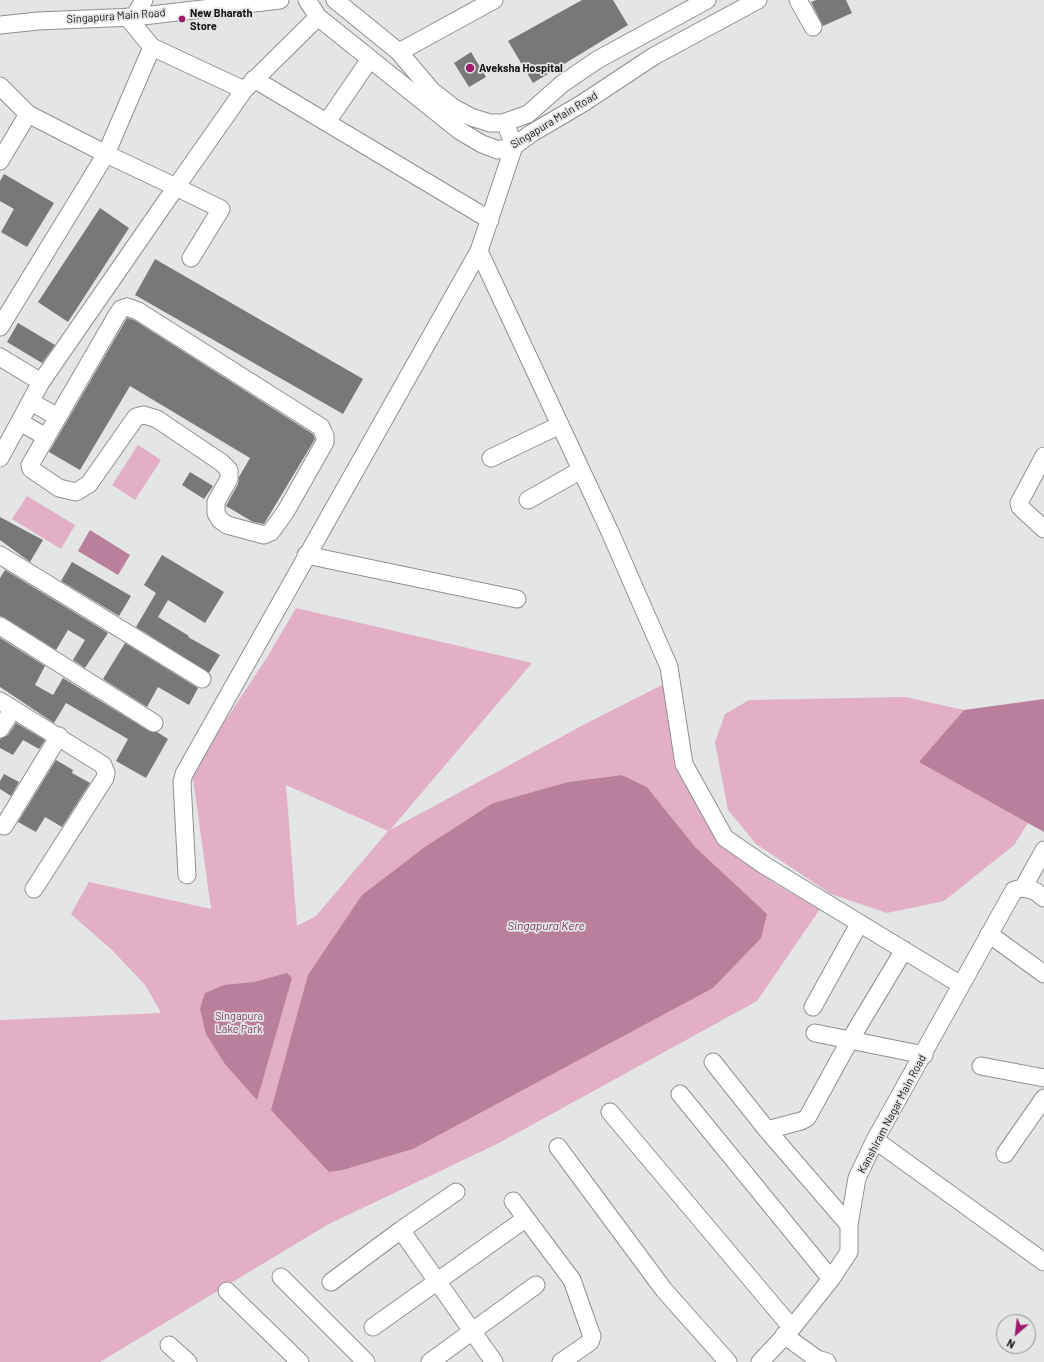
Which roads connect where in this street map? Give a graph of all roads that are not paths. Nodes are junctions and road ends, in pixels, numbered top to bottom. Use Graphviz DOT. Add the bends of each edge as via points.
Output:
graph roads {
  1 [pos="144,0"];
  2 [pos="280,0"];
  3 [pos="308,0"];
  4 [pos="335,0"];
  5 [pos="494,0"];
  6 [pos="707,0"];
  7 [pos="758,0"];
  8 [pos="798,0"];
  9 [pos="471,6"];
  10 [pos="131,17"];
  11 [pos="318,18"];
  12 [pos="0,25"];
  13 [pos="813,27"];
  14 [pos="152,47"];
  15 [pos="399,52"];
  16 [pos="370,59"];
  17 [pos="249,84"];
  18 [pos="0,86"];
  19 [pos="28,114"];
  20 [pos="327,122"];
  21 [pos="505,122"];
  22 [pos="514,146"];
  23 [pos="106,154"];
  24 [pos="0,161"];
  25 [pos="176,186"];
  26 [pos="490,220"];
  27 [pos="479,252"];
  28 [pos="191,258"];
  29 [pos="0,327"];
  30 [pos="0,357"];
  31 [pos="42,382"];
  32 [pos="31,402"];
  33 [pos="58,417"];
  34 [pos="20,422"];
  35 [pos="560,425"];
  36 [pos="46,437"];
  37 [pos="1044,456"];
  38 [pos="0,457"];
  39 [pos="491,458"];
  40 [pos="581,470"];
  41 [pos="528,500"];
  42 [pos="1044,529"];
  43 [pos="0,555"];
  44 [pos="306,555"];
  45 [pos="517,599"];
  46 [pos="0,626"];
  47 [pos="202,679"];
  48 [pos="6,705"];
  49 [pos="154,723"];
  50 [pos="0,730"];
  51 [pos="59,736"];
  52 [pos="4,826"];
  53 [pos="1044,850"];
  54 [pos="187,875"];
  55 [pos="1023,888"];
  56 [pos="34,889"];
  57 [pos="1044,898"];
  58 [pos="859,924"];
  59 [pos="989,934"];
  60 [pos="904,950"];
  61 [pos="1044,974"];
  62 [pos="961,985"];
  63 [pos="813,1007"];
  64 [pos="815,1033"];
  65 [pos="850,1040"];
  66 [pos="924,1055"];
  67 [pos="713,1062"];
  68 [pos="981,1066"];
  69 [pos="1044,1078"];
  70 [pos="680,1094"];
  71 [pos="1044,1098"];
  72 [pos="610,1112"];
  73 [pos="767,1130"];
  74 [pos="875,1140"];
  75 [pos="558,1147"];
  76 [pos="1005,1154"];
  77 [pos="456,1192"];
  78 [pos="513,1201"];
  79 [pos="525,1219"];
  80 [pos="849,1225"];
  81 [pos="401,1230"];
  82 [pos="1044,1262"];
  83 [pos="281,1277"];
  84 [pos="831,1279"];
  85 [pos="331,1282"];
  86 [pos="438,1282"];
  87 [pos="536,1285"];
  88 [pos="227,1291"];
  89 [pos="373,1327"];
  90 [pos="472,1330"];
  91 [pos="788,1332"];
  92 [pos="169,1345"];
  93 [pos="188,1362"];
  94 [pos="300,1362"];
  95 [pos="366,1362"];
  96 [pos="430,1362"];
  97 [pos="494,1362"];
  98 [pos="561,1362"];
  99 [pos="728,1362"];
  100 [pos="760,1362"];
  101 [pos="827,1362"];
  1 -- 10 [label="street"];
  2 -- 10 [label="street, Singapura Main Road"];
  3 -- 11 [label="street, Singapura Main Road"];
  4 -- 15 [label="street, Singapura Main Road"];
  5 -- 9 [label="street"];
  6 -- 21 [label="street, Singapura Main Road" via="597,60 562,84 528,114"];
  7 -- 22 [label="street, Singapura Main Road" via="654,56"];
  8 -- 13 [label="street"];
  9 -- 15 [label="street"];
  10 -- 12 [label="street, Singapura Main Road"];
  10 -- 14 [label="street"];
  11 -- 16 [label="street, Singapura Main Road"];
  11 -- 17 [label="street"];
  14 -- 17 [label="street"];
  14 -- 23 [label="street"];
  15 -- 21 [label="street, Singapura Main Road" via="432,91 454,108 490,123"];
  16 -- 20 [label="street"];
  16 -- 22 [label="street, Singapura Main Road" via="460,131 498,150"];
  17 -- 20 [label="street"];
  17 -- 25 [label="street"];
  18 -- 19 [label="street"];
  19 -- 23 [label="street"];
  19 -- 24 [label="street"];
  20 -- 26 [label="street"];
  21 -- 22 [label="street"];
  22 -- 26 [label="street"];
  23 -- 25 [label="street"];
  23 -- 29 [label="street"];
  25 -- 28 [label="street" via="221,209"];
  25 -- 31 [label="street"];
  26 -- 27 [label="street"];
  27 -- 35 [label="street"];
  27 -- 44 [label="street"];
  30 -- 31 [label="street"];
  31 -- 32 [label="street"];
  32 -- 33 [label="street"];
  32 -- 34 [label="street"];
  33 -- 36 [label="street"];
  33 -- 36 [label="street" via="117,315 121,309 127,307 138,311 321,427 326,436 286,511 271,532 264,535 227,525 220,520 216,513 216,502 229,479 229,470 157,419 144,415 136,417 89,484 76,492 59,488 31,469 30,465"];
  34 -- 36 [label="street"];
  34 -- 38 [label="street"];
  35 -- 39 [label="street"];
  35 -- 40 [label="street"];
  37 -- 42 [label="street" via="1019,503 1020,507"];
  40 -- 41 [label="street"];
  40 -- 58 [label="street" via="669,667 684,764 725,838"];
  43 -- 47 [label="street"];
  44 -- 45 [label="street"];
  44 -- 54 [label="street" via="183,778"];
  46 -- 49 [label="street"];
  48 -- 50 [label="street"];
  48 -- 51 [label="street"];
  51 -- 52 [label="street"];
  51 -- 56 [label="street" via="103,765 106,773"];
  53 -- 55 [label="street"];
  55 -- 57 [label="street" via="1035,891"];
  55 -- 59 [label="street, Kanshiram Nagar Main Road" via="1014,890"];
  58 -- 60 [label="street"];
  58 -- 63 [label="street"];
  59 -- 61 [label="street"];
  59 -- 62 [label="street, Kanshiram Nagar Main Road"];
  60 -- 62 [label="street"];
  60 -- 65 [label="street"];
  62 -- 66 [label="street, Kanshiram Nagar Main Road"];
  64 -- 65 [label="street"];
  65 -- 66 [label="street"];
  65 -- 73 [label="street" via="807,1118"];
  66 -- 74 [label="street, Kanshiram Nagar Main Road"];
  67 -- 73 [label="street"];
  68 -- 69 [label="street"];
  70 -- 84 [label="street"];
  71 -- 76 [label="street"];
  72 -- 91 [label="street"];
  73 -- 80 [label="street"];
  74 -- 80 [label="street, Kanshiram Nagar Main Road" via="857,1178"];
  74 -- 82 [label="street"];
  75 -- 99 [label="street" via="664,1290"];
  77 -- 81 [label="street"];
  78 -- 79 [label="street"];
  79 -- 86 [label="street"];
  79 -- 98 [label="street" via="572,1280 592,1336 590,1342"];
  80 -- 84 [label="street, Kanshiram Nagar Main Road" via="849,1252"];
  81 -- 85 [label="street"];
  81 -- 86 [label="street"];
  83 -- 95 [label="street"];
  84 -- 91 [label="street, Kanshiram Nagar Main Road"];
  86 -- 89 [label="street"];
  86 -- 90 [label="street"];
  87 -- 90 [label="street"];
  88 -- 94 [label="street"];
  90 -- 96 [label="street"];
  90 -- 97 [label="street"];
  91 -- 100 [label="street, Kanshiram Nagar Main Road"];
  91 -- 101 [label="street" via="818,1359"];
  92 -- 93 [label="street"];
}
